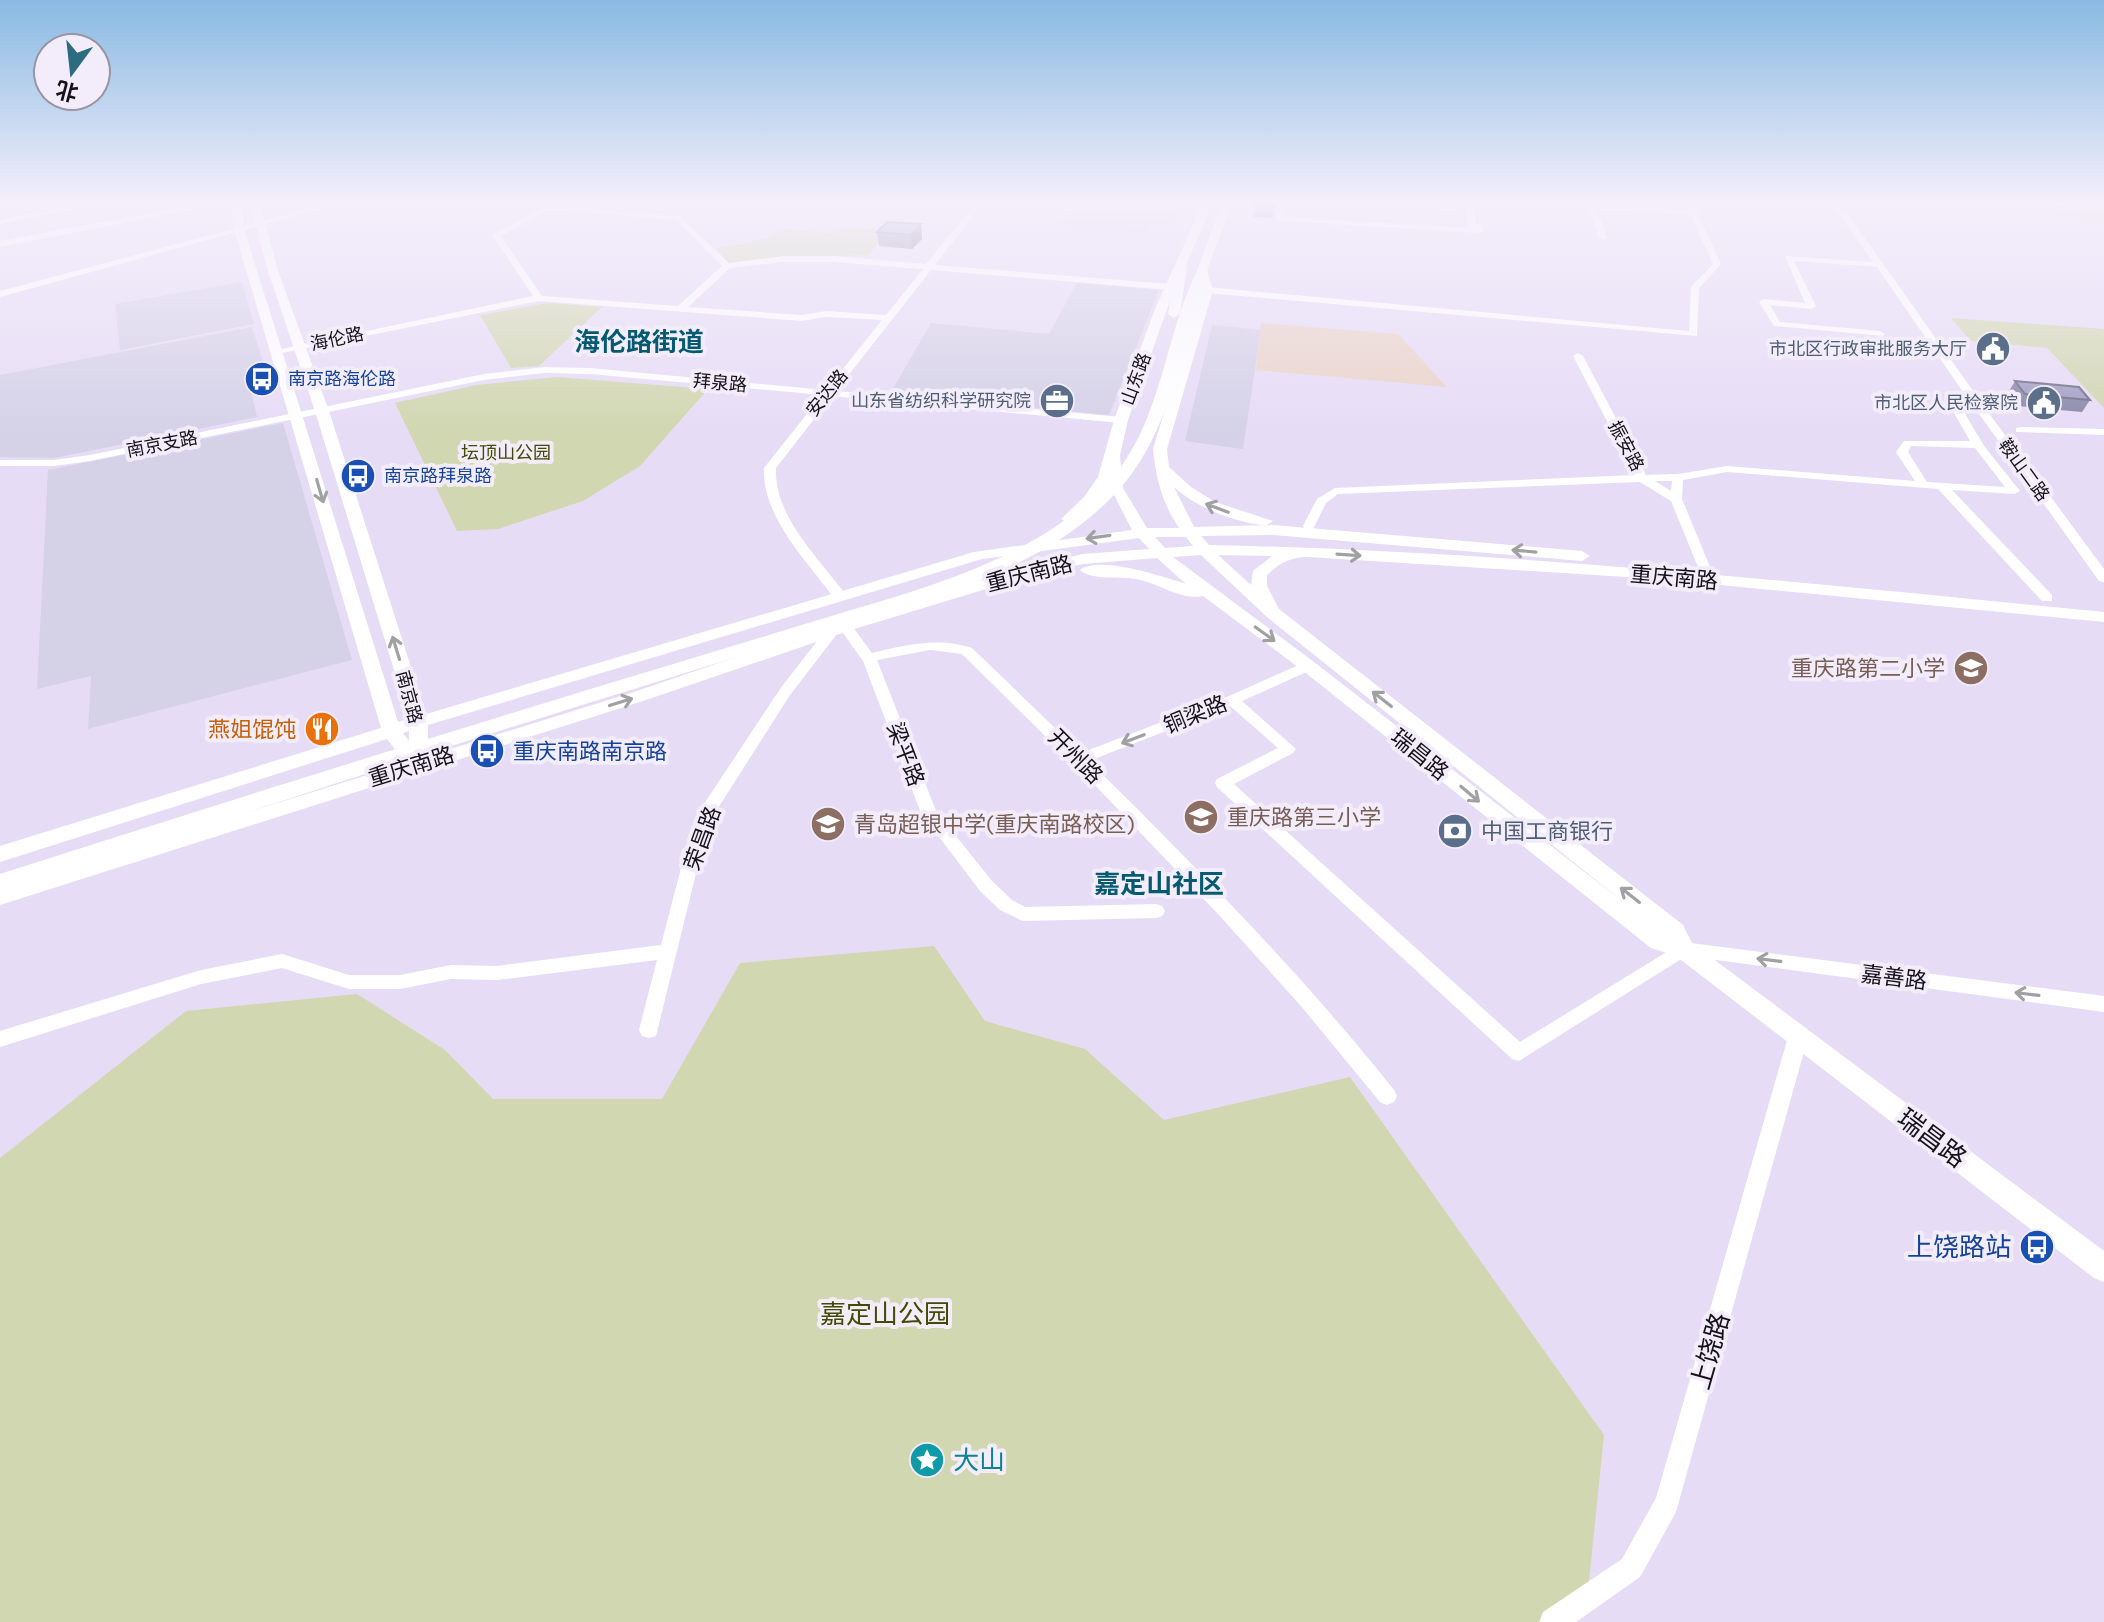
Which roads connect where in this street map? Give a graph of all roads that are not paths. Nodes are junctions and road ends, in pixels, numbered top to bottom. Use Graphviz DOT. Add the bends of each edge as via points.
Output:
graph roads {
  1 [pos="56,279"];
  2 [pos="254,279"];
  3 [pos="277,279"];
  4 [pos="526,279"];
  5 [pos="713,279"];
  6 [pos="917,279"];
  7 [pos="1074,279"];
  8 [pos="1175,279"];
  9 [pos="1181,279"];
  10 [pos="1198,279"];
  11 [pos="1204,279"];
  12 [pos="1703,279"];
  13 [pos="1798,279"];
  14 [pos="1889,279"];
  15 [pos="1170,287"];
  16 [pos="1207,290"];
  17 [pos="0,294"];
  18 [pos="539,298"];
  19 [pos="681,308"];
  20 [pos="1182,309"];
  21 [pos="888,318"];
  22 [pos="1880,334"];
  23 [pos="300,346"];
  24 [pos="277,351"];
  25 [pos="1578,356"];
  26 [pos="827,392"];
  27 [pos="1969,393"];
  28 [pos="322,411"];
  29 [pos="298,417"];
  30 [pos="1121,420"];
  31 [pos="2020,430"];
  32 [pos="2104,432"];
  33 [pos="1978,445"];
  34 [pos="1113,455"];
  35 [pos="0,463"];
  36 [pos="1159,463"];
  37 [pos="1678,477"];
  38 [pos="1643,479"];
  39 [pos="1923,485"];
  40 [pos="1943,488"];
  41 [pos="1676,499"];
  42 [pos="1309,526"];
  43 [pos="1186,530"];
  44 [pos="1141,533"];
  45 [pos="1376,539"];
  46 [pos="1204,550"];
  47 [pos="1159,552"];
  48 [pos="1308,552"];
  49 [pos="980,555"];
  50 [pos="1704,567"];
  51 [pos="2104,578"];
  52 [pos="997,580"];
  53 [pos="839,595"];
  54 [pos="2047,598"];
  55 [pos="1218,601"];
  56 [pos="2104,604"];
  57 [pos="1273,613"];
  58 [pos="2104,617"];
  59 [pos="839,628"];
  60 [pos="868,658"];
  61 [pos="1308,666"];
  62 [pos="1232,700"];
  63 [pos="419,722"];
  64 [pos="391,731"];
  65 [pos="1080,759"];
  66 [pos="418,764"];
  67 [pos="0,854"];
  68 [pos="0,867"];
  69 [pos="0,883"];
  70 [pos="0,897"];
  71 [pos="1156,911"];
  72 [pos="1683,949"];
  73 [pos="669,951"];
  74 [pos="2104,1004"];
  75 [pos="649,1030"];
  76 [pos="1798,1037"];
  77 [pos="0,1039"];
  78 [pos="1387,1096"];
  79 [pos="2104,1268"];
  80 [pos="1553,1622"];
  1 -- 17 [label="street"];
  2 -- 24 [label="main road, 南京路"];
  3 -- 23 [label="main road, 南京路"];
  4 -- 18 [label="street"];
  5 -- 19 [label="street"];
  6 -- 21 [label="street, 安达路"];
  7 -- 15 [label="street"];
  8 -- 15 [label="main road, 山东路"];
  9 -- 20 [label="highway"];
  10 -- 20 [label="highway"];
  11 -- 16 [label="main road"];
  12 -- 16 [label="street" via="1695,287 1694,334"];
  13 -- 22 [label="street" via="1811,306 1763,302 1777,324"];
  14 -- 27 [label="street, 鞍山二路"];
  15 -- 30 [label="main road, 山东路"];
  16 -- 36 [label="main road, 山东路" via="1163,431"];
  18 -- 19 [label="street, 海伦路"];
  18 -- 23 [label="street, 海伦路"];
  19 -- 21 [label="street, 海伦路" via="802,318"];
  20 -- 68 [label="highway" via="1120,458 1073,508 997,552 920,584"];
  20 -- 69 [label="highway" via="1158,408 1133,461 1086,512 1008,559 927,593"];
  21 -- 26 [label="street, 安达路"];
  23 -- 24 [label="street, 海伦路"];
  23 -- 28 [label="main road, 南京路"];
  24 -- 29 [label="main road, 南京路"];
  25 -- 38 [label="street, 振安路"];
  26 -- 28 [label="street, 拜泉路" via="544,370 484,377"];
  26 -- 30 [label="street, 拜泉路"];
  26 -- 53 [label="street, 安达路" via="777,456 768,482 780,512"];
  27 -- 33 [label="street" via="1951,399"];
  27 -- 51 [label="street, 鞍山二路"];
  28 -- 29 [label="street, 南京支路"];
  63 -- 28 [label="main road, 南京路, one-way"];
  29 -- 35 [label="street, 南京支路" via="90,458"];
  29 -- 64 [label="main road, 南京路, one-way"];
  30 -- 34 [label="main road, 山东路"];
  31 -- 32 [label="street"];
  33 -- 39 [label="street" via="1908,443 1902,452"];
  33 -- 40 [label="street" via="2014,491"];
  34 -- 44 [label="main road, 山东路" via="1116,488"];
  34 -- 49 [label="main road" via="1107,476 1076,514 1030,540"];
  42 -- 36 [label="main road, one-way" via="1218,509 1179,487"];
  36 -- 43 [label="main road, 山东路"];
  37 -- 38 [label="street"];
  37 -- 39 [label="street" via="1727,469"];
  37 -- 41 [label="street"];
  38 -- 41 [label="street, 振安路"];
  38 -- 42 [label="street" via="1335,491 1321,501"];
  39 -- 40 [label="street"];
  40 -- 54 [label="street"];
  41 -- 50 [label="street"];
  42 -- 45 [label="main road"];
  43 -- 44 [label="main road, 重庆南路"];
  43 -- 45 [label="main road, 重庆南路" via="1273,530"];
  43 -- 46 [label="main road, 瑞昌路"];
  44 -- 47 [label="main road, 山东路"];
  44 -- 49 [label="main road, 重庆南路, one-way"];
  50 -- 45 [label="main road, 重庆南路, one-way"];
  46 -- 47 [label="main road, 重庆南路"];
  46 -- 48 [label="main road, 重庆南路"];
  46 -- 57 [label="main road, 瑞昌路"];
  47 -- 52 [label="main road, 重庆南路" via="1083,559"];
  47 -- 55 [label="main road, 瑞昌路"];
  48 -- 57 [label="main road" via="1272,561 1259,574 1259,586"];
  48 -- 58 [label="main road, 重庆南路, one-way" via="1658,574"];
  49 -- 53 [label="main road, 重庆南路"];
  50 -- 54 [label="main road, 重庆南路"];
  52 -- 55 [label="main road" via="1113,570 1155,578"];
  52 -- 59 [label="main road, 重庆南路"];
  53 -- 63 [label="main road, 重庆南路"];
  54 -- 56 [label="main road, 重庆南路"];
  55 -- 61 [label="main road, 瑞昌路, one-way"];
  72 -- 57 [label="main road, 瑞昌路, one-way" via="1675,931"];
  59 -- 60 [label="street, 梁平路"];
  66 -- 59 [label="main road, 重庆南路, one-way"];
  59 -- 73 [label="street, 荣昌路" via="785,692 710,807"];
  60 -- 65 [label="street, 开州路" via="935,645 967,651"];
  60 -- 71 [label="street, 梁平路" via="929,813 1006,905 1023,914"];
  61 -- 62 [label="street, 铜梁路"];
  61 -- 72 [label="main road, 瑞昌路, one-way" via="1659,942"];
  62 -- 65 [label="street, 铜梁路, one-way"];
  62 -- 72 [label="street" via="1288,749 1223,783 1519,1053"];
  63 -- 64 [label="main road, 重庆南路"];
  63 -- 66 [label="main road, 南京路"];
  64 -- 66 [label="main road, 南京路"];
  64 -- 67 [label="main road, 重庆南路"];
  65 -- 78 [label="street, 开州路" via="1318,1008"];
  66 -- 70 [label="main road, 重庆南路"];
  74 -- 72 [label="street, 嘉善路, one-way"];
  72 -- 76 [label="main road, 瑞昌路"];
  73 -- 75 [label="street, 荣昌路"];
  73 -- 77 [label="street" via="497,973 451,972 400,982 349,982 282,961 201,977"];
  76 -- 79 [label="main road, 瑞昌路"];
  76 -- 80 [label="street, 上饶路" via="1667,1503 1631,1568"];
}
